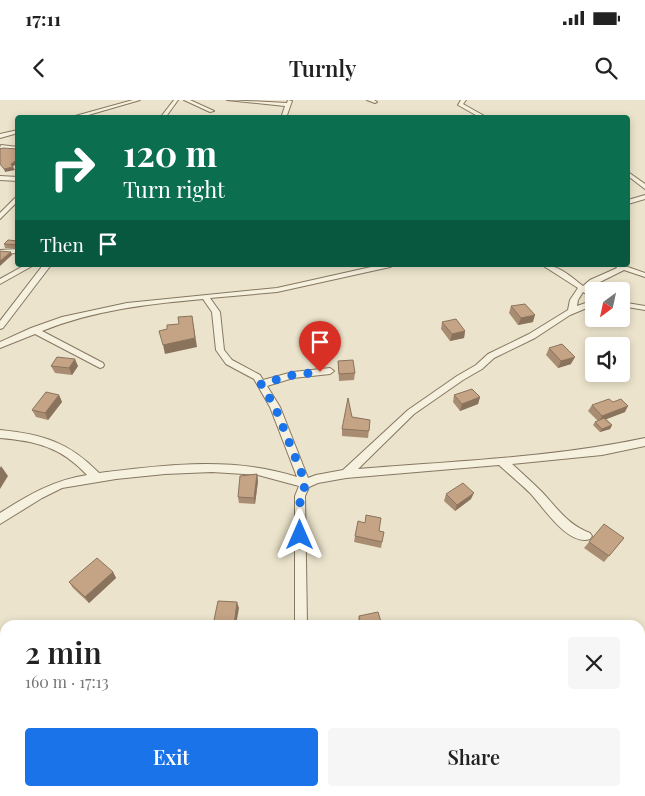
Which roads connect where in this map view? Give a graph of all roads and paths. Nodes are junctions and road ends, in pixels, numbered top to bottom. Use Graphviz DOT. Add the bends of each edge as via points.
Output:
graph roads {
  1 [pos="137,100"];
  2 [pos="142,100"];
  3 [pos="176,100"];
  4 [pos="186,100"];
  5 [pos="229,100"];
  6 [pos="460,101"];
  7 [pos="290,102"];
  8 [pos="212,111"];
  9 [pos="85,114"];
  10 [pos="81,115"];
  11 [pos="164,115"];
  12 [pos="284,115"];
  13 [pos="480,115"];
  14 [pos="15,132"];
  15 [pos="0,136"];
  16 [pos="0,145"];
  17 [pos="15,148"];
  18 [pos="630,176"];
  19 [pos="0,178"];
  20 [pos="15,179"];
  21 [pos="645,187"];
  22 [pos="645,197"];
  23 [pos="15,200"];
  24 [pos="630,201"];
  25 [pos="0,217"];
  26 [pos="15,251"];
  27 [pos="0,252"];
  28 [pos="26,267"];
  29 [pos="45,267"];
  30 [pos="381,267"];
  31 [pos="550,267"];
  32 [pos="616,267"];
  33 [pos="621,267"];
  34 [pos="645,275"];
  35 [pos="0,282"];
  36 [pos="582,289"];
  37 [pos="585,291"];
  38 [pos="205,296"];
  39 [pos="585,306"];
  40 [pos="630,306"];
  41 [pos="645,308"];
  42 [pos="572,312"];
  43 [pos="0,326"];
  44 [pos="34,330"];
  45 [pos="0,345"];
  46 [pos="100,365"];
  47 [pos="330,371"];
  48 [pos="261,384"];
  49 [pos="0,434"];
  50 [pos="645,442"];
  51 [pos="501,461"];
  52 [pos="346,474"];
  53 [pos="96,477"];
  54 [pos="306,484"];
  55 [pos="0,519"];
  56 [pos="586,536"];
  57 [pos="301,620"];
  1 -- 2 [label="street"];
  1 -- 9 [label="street"];
  3 -- 11 [label="street"];
  4 -- 8 [label="street"];
  5 -- 7 [label="street"];
  6 -- 13 [label="street"];
  7 -- 12 [label="street"];
  9 -- 10 [label="street"];
  14 -- 15 [label="street"];
  16 -- 17 [label="street"];
  18 -- 21 [label="street"];
  19 -- 20 [label="street"];
  22 -- 24 [label="street"];
  23 -- 25 [label="street"];
  26 -- 27 [label="street"];
  28 -- 35 [label="street"];
  29 -- 43 [label="street"];
  30 -- 38 [label="street" via="296,287"];
  31 -- 36 [label="street"];
  32 -- 36 [label="street"];
  33 -- 34 [label="street"];
  36 -- 37 [label="street"];
  36 -- 42 [label="street" via="574,300"];
  38 -- 44 [label="street" via="127,306"];
  38 -- 48 [label="street" via="216,312 218,345 224,357 257,377"];
  39 -- 42 [label="street"];
  40 -- 41 [label="street"];
  42 -- 52 [label="street" via="539,333 491,356 411,412"];
  44 -- 45 [label="street"];
  44 -- 46 [label="street"];
  47 -- 48 [label="street" via="293,375"];
  48 -- 54 [label="street" via="275,407"];
  49 -- 53 [label="street" via="28,436 57,445 75,456"];
  50 -- 51 [label="street" via="602,451"];
  51 -- 52 [label="street"];
  51 -- 56 [label="street" via="562,524"];
  52 -- 54 [label="street"];
  53 -- 54 [label="street" via="161,469 247,468"];
  53 -- 55 [label="street" via="54,487"];
  54 -- 57 [label="street" via="300,496"];
}
